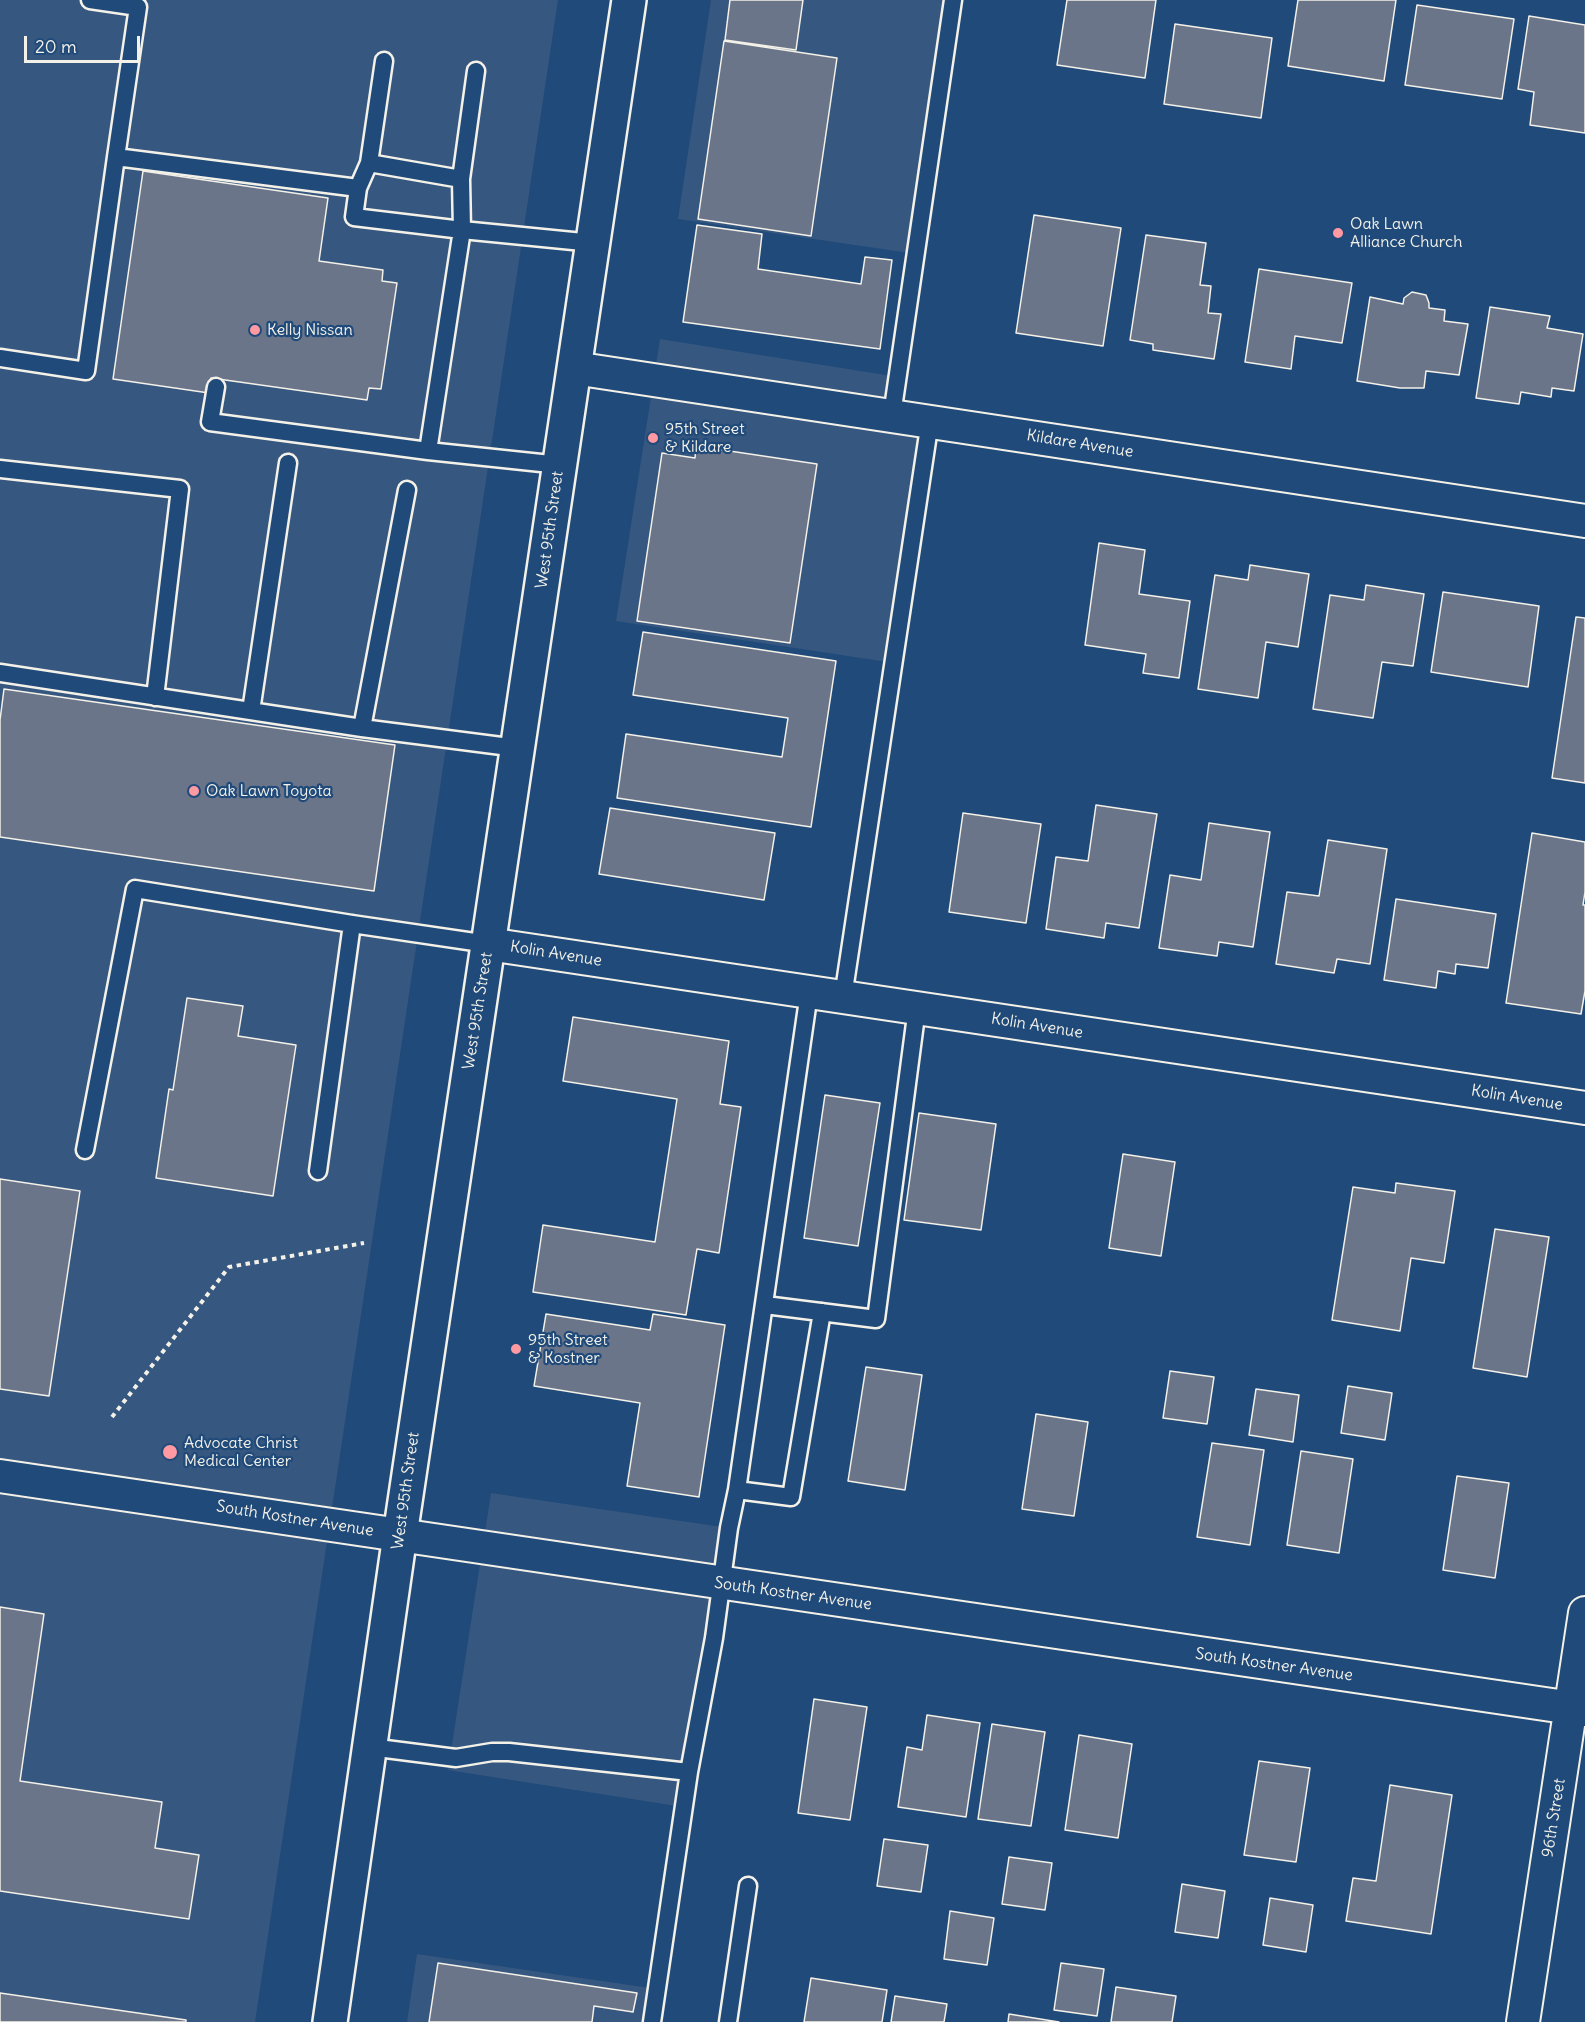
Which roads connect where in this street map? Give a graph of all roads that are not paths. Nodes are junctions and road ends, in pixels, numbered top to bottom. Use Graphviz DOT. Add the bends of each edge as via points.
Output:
graph roads {
  1 [pos="90,0"];
  2 [pos="953,0"];
  3 [pos="622,1"];
  4 [pos="384,61"];
  5 [pos="476,71"];
  6 [pos="116,157"];
  7 [pos="369,163"];
  8 [pos="461,180"];
  9 [pos="358,188"];
  10 [pos="462,230"];
  11 [pos="593,243"];
  12 [pos="0,358"];
  13 [pos="574,368"];
  14 [pos="216,387"];
  15 [pos="892,415"];
  16 [pos="930,421"];
  17 [pos="429,451"];
  18 [pos="288,463"];
  19 [pos="560,465"];
  20 [pos="0,469"];
  21 [pos="406,490"];
  22 [pos="1585,521"];
  23 [pos="0,673"];
  24 [pos="155,697"];
  25 [pos="250,711"];
  26 [pos="362,728"];
  27 [pos="518,748"];
  28 [pos="352,924"];
  29 [pos="488,944"];
  30 [pos="809,993"];
  31 [pos="843,997"];
  32 [pos="916,1008"];
  33 [pos="1585,1108"];
  34 [pos="85,1150"];
  35 [pos="318,1171"];
  36 [pos="765,1305"];
  37 [pos="822,1312"];
  38 [pos="1,1475"];
  39 [pos="737,1490"];
  40 [pos="400,1535"];
  41 [pos="722,1584"];
  42 [pos="1585,1613"];
  43 [pos="1578,1709"];
  44 [pos="370,1747"];
  45 [pos="689,1772"];
  46 [pos="748,1886"];
  47 [pos="330,2022"];
  48 [pos="652,2022"];
  49 [pos="728,2022"];
  50 [pos="1523,2022"];
  1 -- 6 [label="lane" via="138,8"];
  2 -- 15 [label="lane"];
  3 -- 11 [label="main road, West 95th Street"];
  4 -- 7 [label="lane"];
  5 -- 8 [label="lane"];
  6 -- 9 [label="lane"];
  6 -- 12 [label="lane" via="86,371"];
  7 -- 8 [label="lane"];
  7 -- 9 [label="lane"];
  8 -- 10 [label="lane"];
  9 -- 10 [label="lane" via="354,217"];
  10 -- 11 [label="lane"];
  10 -- 17 [label="lane"];
  11 -- 13 [label="main road, West 95th Street"];
  13 -- 15 [label="street, Kildare Avenue"];
  13 -- 19 [label="main road, West 95th Street"];
  14 -- 17 [label="lane" via="210,422"];
  15 -- 16 [label="street, Kildare Avenue"];
  16 -- 22 [label="street, Kildare Avenue"];
  16 -- 31 [label="lane"];
  17 -- 19 [label="lane"];
  18 -- 25 [label="lane"];
  19 -- 27 [label="main road, West 95th Street"];
  20 -- 24 [label="lane" via="180,489"];
  21 -- 26 [label="lane"];
  23 -- 24 [label="lane"];
  24 -- 25 [label="lane"];
  25 -- 26 [label="lane"];
  26 -- 27 [label="lane"];
  27 -- 29 [label="main road, West 95th Street"];
  28 -- 29 [label="lane"];
  28 -- 34 [label="lane" via="135,889"];
  28 -- 35 [label="lane"];
  29 -- 30 [label="street, Kolin Avenue"];
  29 -- 40 [label="main road, West 95th Street"];
  30 -- 31 [label="street, Kolin Avenue"];
  30 -- 36 [label="lane"];
  31 -- 32 [label="street, Kolin Avenue"];
  32 -- 33 [label="street, Kolin Avenue"];
  32 -- 37 [label="lane" via="876,1319"];
  36 -- 37 [label="lane"];
  36 -- 39 [label="lane"];
  37 -- 39 [label="lane" via="791,1497"];
  38 -- 40 [label="street, South Kostner Avenue"];
  39 -- 41 [label="lane"];
  40 -- 41 [label="street, South Kostner Avenue"];
  40 -- 44 [label="main road, West 95th Street"];
  41 -- 43 [label="street, South Kostner Avenue"];
  41 -- 45 [label="lane"];
  42 -- 43 [label="street, 96th Street"];
  43 -- 50 [label="street, 96th Street"];
  44 -- 45 [label="lane" via="456,1758 509,1752"];
  44 -- 47 [label="main road, West 95th Street"];
  45 -- 48 [label="lane"];
  46 -- 49 [label="lane"];
}
